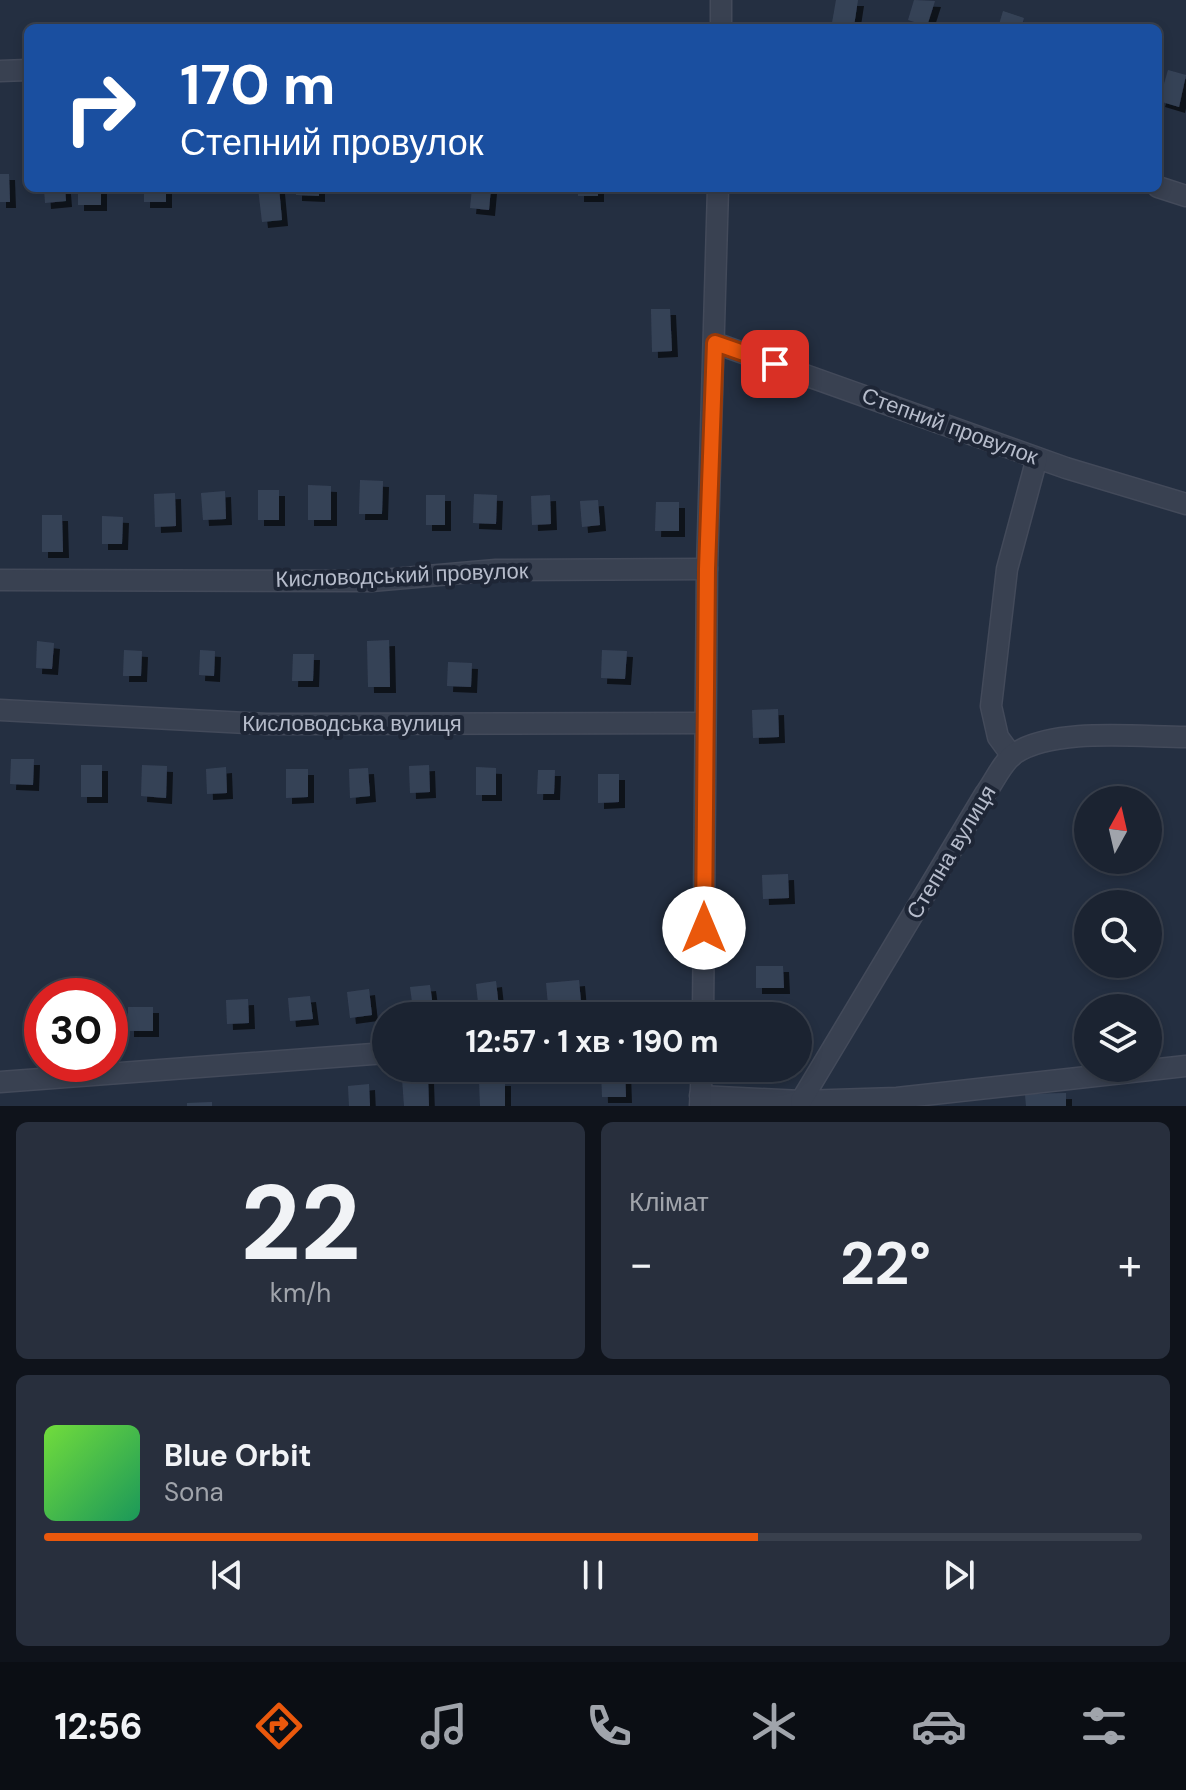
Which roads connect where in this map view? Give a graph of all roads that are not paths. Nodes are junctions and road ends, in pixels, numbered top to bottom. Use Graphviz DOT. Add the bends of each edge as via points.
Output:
graph roads {
  1 [pos="721,0"];
  2 [pos="721,24"];
  3 [pos="24,70"];
  4 [pos="0,71"];
  5 [pos="1162,188"];
  6 [pos="718,192"];
  7 [pos="1186,196"];
  8 [pos="715,343"];
  9 [pos="1037,458"];
  10 [pos="1186,504"];
  11 [pos="707,569"];
  12 [pos="0,580"];
  13 [pos="0,710"];
  14 [pos="705,723"];
  15 [pos="1186,737"];
  16 [pos="1012,756"];
  17 [pos="703,1002"];
  18 [pos="372,1054"];
  19 [pos="1186,1066"];
  20 [pos="0,1082"];
  21 [pos="897,1098"];
  22 [pos="700,1101"];
  23 [pos="801,1101"];
  24 [pos="922,1106"];
  1 -- 2 [label="street"];
  3 -- 4 [label="street"];
  5 -- 7 [label="street"];
  6 -- 8 [label="street"];
  8 -- 9 [label="street, Степний провулок"];
  8 -- 11 [label="street"];
  9 -- 10 [label="street, Степний провулок"];
  9 -- 16 [label="street" via="1007,569 991,706 998,737"];
  11 -- 12 [label="street, Кисловодський провулок" via="496,570 371,581"];
  11 -- 14 [label="street"];
  13 -- 14 [label="street, Кисловодська вулиця" via="267,724"];
  14 -- 17 [label="street"];
  15 -- 16 [label="street" via="1065,737"];
  16 -- 23 [label="street, Степна вулиця"];
  18 -- 20 [label="street"];
  19 -- 21 [label="street"];
  21 -- 23 [label="street"];
  21 -- 24 [label="street"];
  22 -- 23 [label="street"];
}
